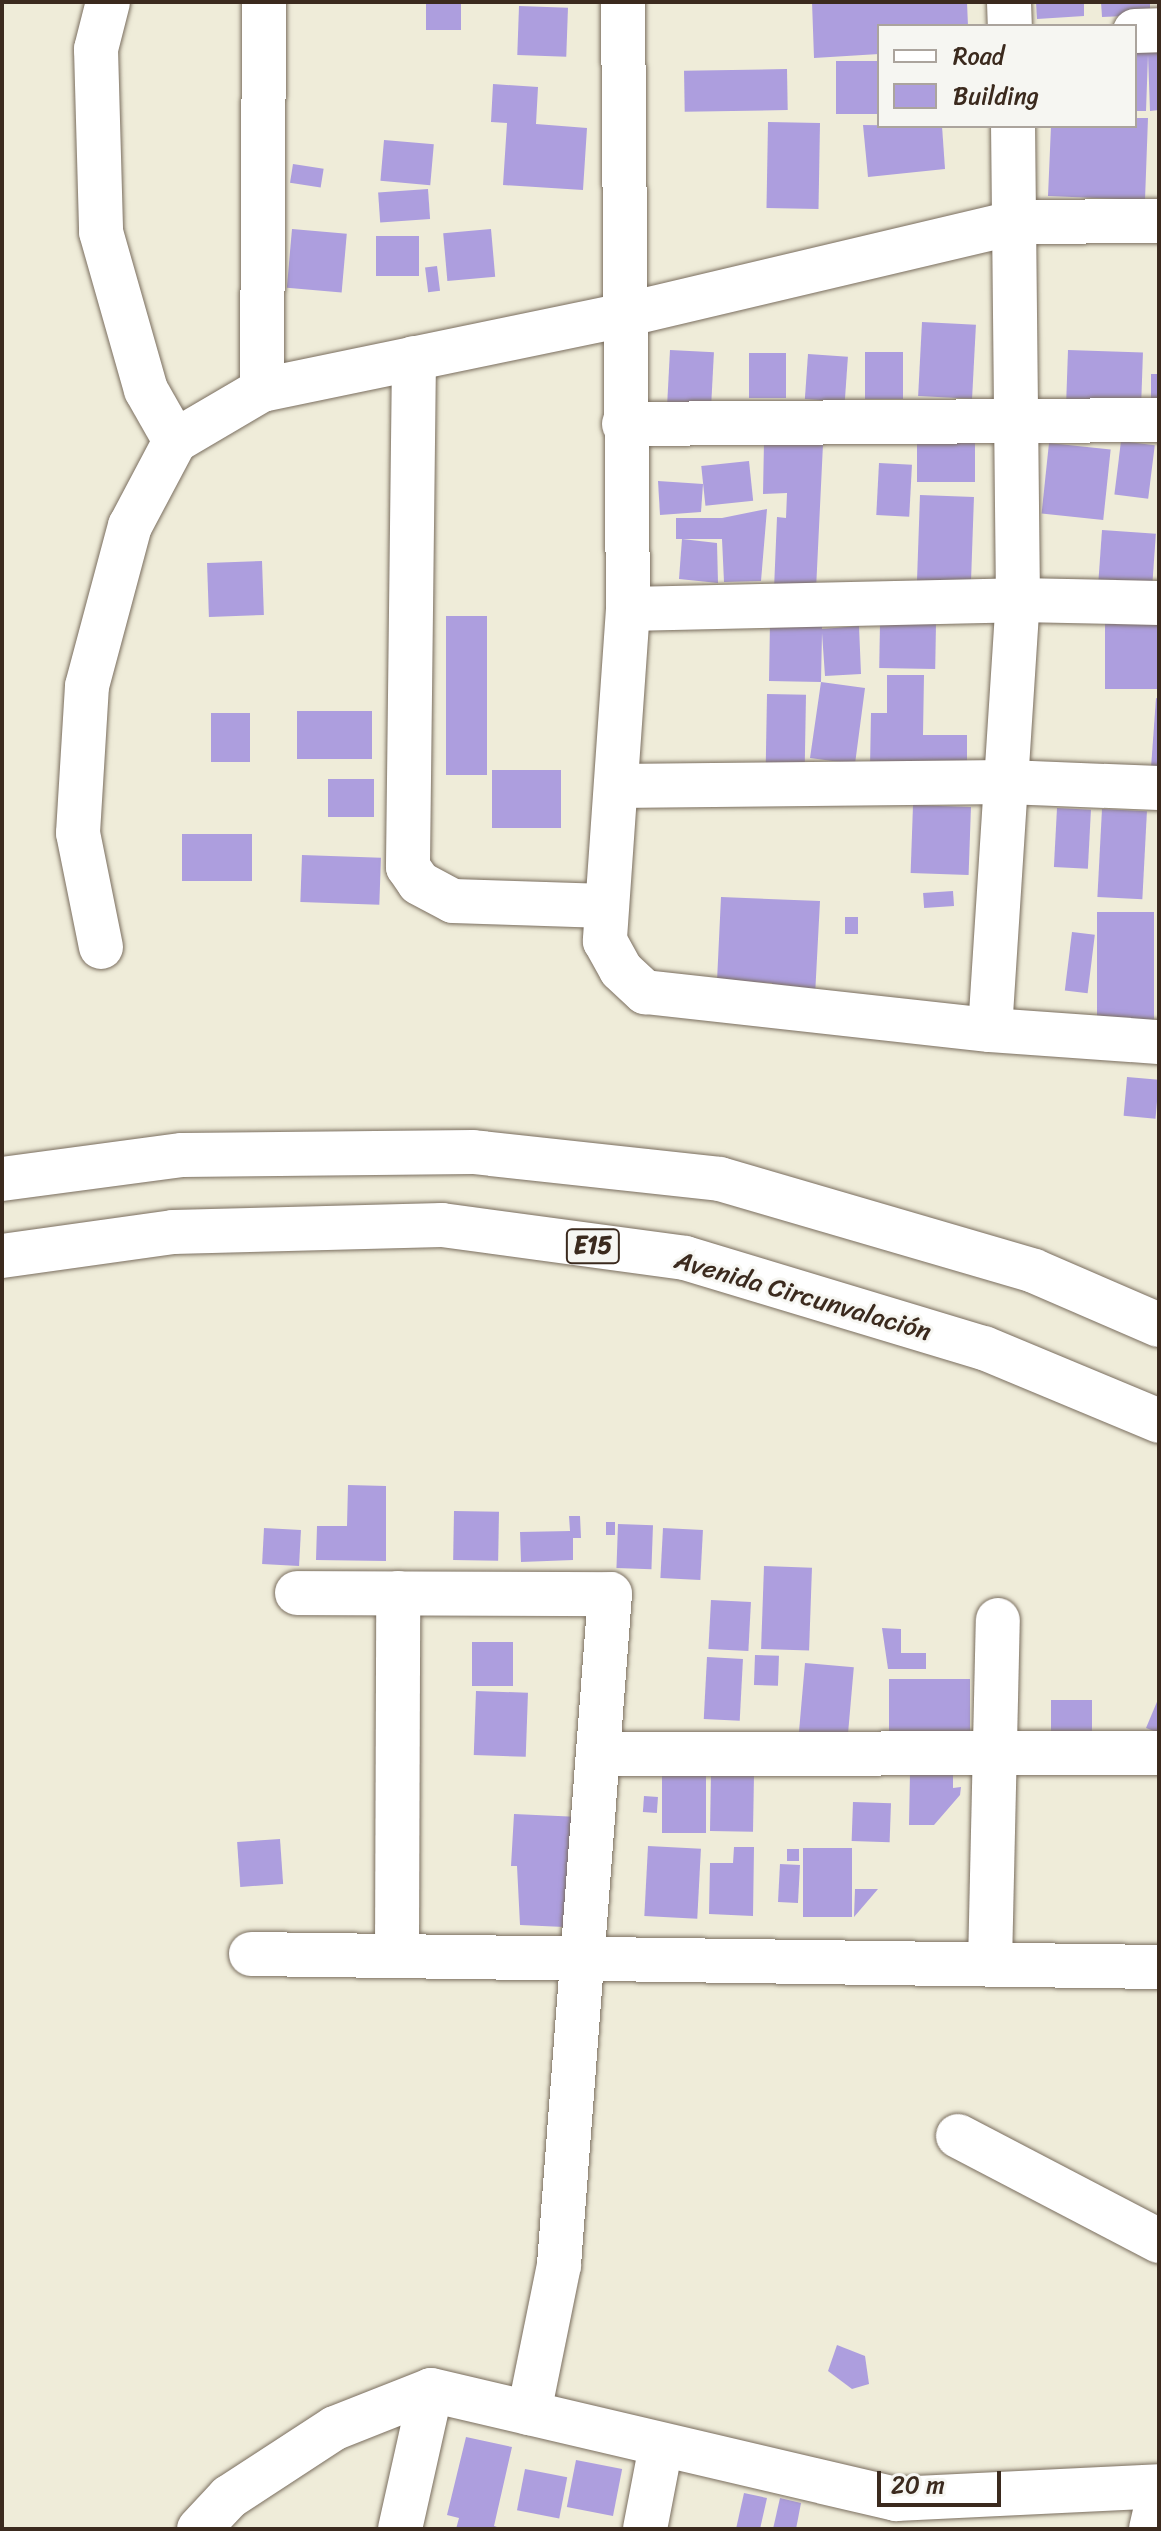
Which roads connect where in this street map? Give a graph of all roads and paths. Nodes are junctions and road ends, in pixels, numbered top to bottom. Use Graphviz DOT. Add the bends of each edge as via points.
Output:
graph roads {
  1 [pos="108,2"];
  2 [pos="264,2"];
  3 [pos="623,2"];
  4 [pos="1009,2"];
  5 [pos="1010,24"];
  6 [pos="1159,30"];
  7 [pos="1137,31"];
  8 [pos="1013,128"];
  9 [pos="1159,221"];
  10 [pos="1016,222"];
  11 [pos="624,315"];
  12 [pos="414,358"];
  13 [pos="262,390"];
  14 [pos="1019,419"];
  15 [pos="1159,420"];
  16 [pos="624,424"];
  17 [pos="175,441"];
  18 [pos="1018,600"];
  19 [pos="1159,603"];
  20 [pos="628,609"];
  21 [pos="1007,782"];
  22 [pos="616,786"];
  23 [pos="1159,788"];
  24 [pos="606,906"];
  25 [pos="101,947"];
  26 [pos="990,1030"];
  27 [pos="1159,1042"];
  28 [pos="2,1179"];
  29 [pos="2,1256"];
  30 [pos="1159,1325"];
  31 [pos="1159,1421"];
  32 [pos="297,1593"];
  33 [pos="398,1593"];
  34 [pos="998,1620"];
  35 [pos="1159,1753"];
  36 [pos="598,1754"];
  37 [pos="995,1754"];
  38 [pos="251,1954"];
  39 [pos="397,1954"];
  40 [pos="583,1955"];
  41 [pos="990,1964"];
  42 [pos="1159,1967"];
  43 [pos="958,2136"];
  44 [pos="1159,2241"];
  45 [pos="431,2390"];
  46 [pos="529,2413"];
  47 [pos="661,2446"];
  48 [pos="1159,2486"];
  49 [pos="1159,2494"];
  50 [pos="893,2514"];
  51 [pos="199,2529"];
  52 [pos="400,2529"];
  53 [pos="645,2529"];
  54 [pos="1151,2529"];
  1 -- 17 [label="main road" via="96,49 101,232 146,390"];
  2 -- 13 [label="main road"];
  3 -- 11 [label="main road"];
  4 -- 5 [label="main road"];
  6 -- 7 [label="main road"];
  8 -- 10 [label="main road"];
  9 -- 10 [label="main road"];
  10 -- 11 [label="main road"];
  10 -- 14 [label="main road"];
  11 -- 12 [label="main road"];
  11 -- 16 [label="main road"];
  12 -- 13 [label="main road"];
  12 -- 24 [label="main road" via="408,867 419,883 453,901"];
  13 -- 17 [label="main road"];
  14 -- 15 [label="main road"];
  14 -- 16 [label="main road"];
  14 -- 18 [label="main road"];
  16 -- 20 [label="main road"];
  17 -- 25 [label="main road" via="130,526 87,686 78,833"];
  18 -- 19 [label="main road"];
  18 -- 20 [label="main road"];
  18 -- 21 [label="main road"];
  20 -- 22 [label="main road"];
  21 -- 22 [label="main road"];
  21 -- 23 [label="main road"];
  21 -- 26 [label="main road"];
  22 -- 24 [label="main road"];
  24 -- 26 [label="main road" via="605,941 621,970 645,992"];
  26 -- 27 [label="main road"];
  28 -- 30 [label="main road" via="182,1155 473,1152 720,1179 1034,1271"];
  29 -- 31 [label="main road, Avenida Circunvalación / E15" via="173,1232 442,1225 685,1258 984,1348"];
  32 -- 33 [label="main road"];
  33 -- 36 [label="main road" via="610,1594"];
  33 -- 39 [label="main road"];
  34 -- 37 [label="main road"];
  35 -- 37 [label="main road"];
  36 -- 37 [label="main road"];
  36 -- 40 [label="main road"];
  37 -- 41 [label="main road"];
  38 -- 39 [label="main road"];
  39 -- 40 [label="main road"];
  40 -- 41 [label="main road"];
  40 -- 46 [label="main road" via="559,2265"];
  41 -- 42 [label="main road"];
  43 -- 44 [label="main road"];
  45 -- 46 [label="main road"];
  45 -- 51 [label="main road" via="335,2428 229,2497"];
  45 -- 52 [label="main road"];
  46 -- 47 [label="main road"];
  47 -- 50 [label="main road"];
  47 -- 53 [label="main road"];
  48 -- 50 [label="main road"];
  49 -- 54 [label="main road"];
}
